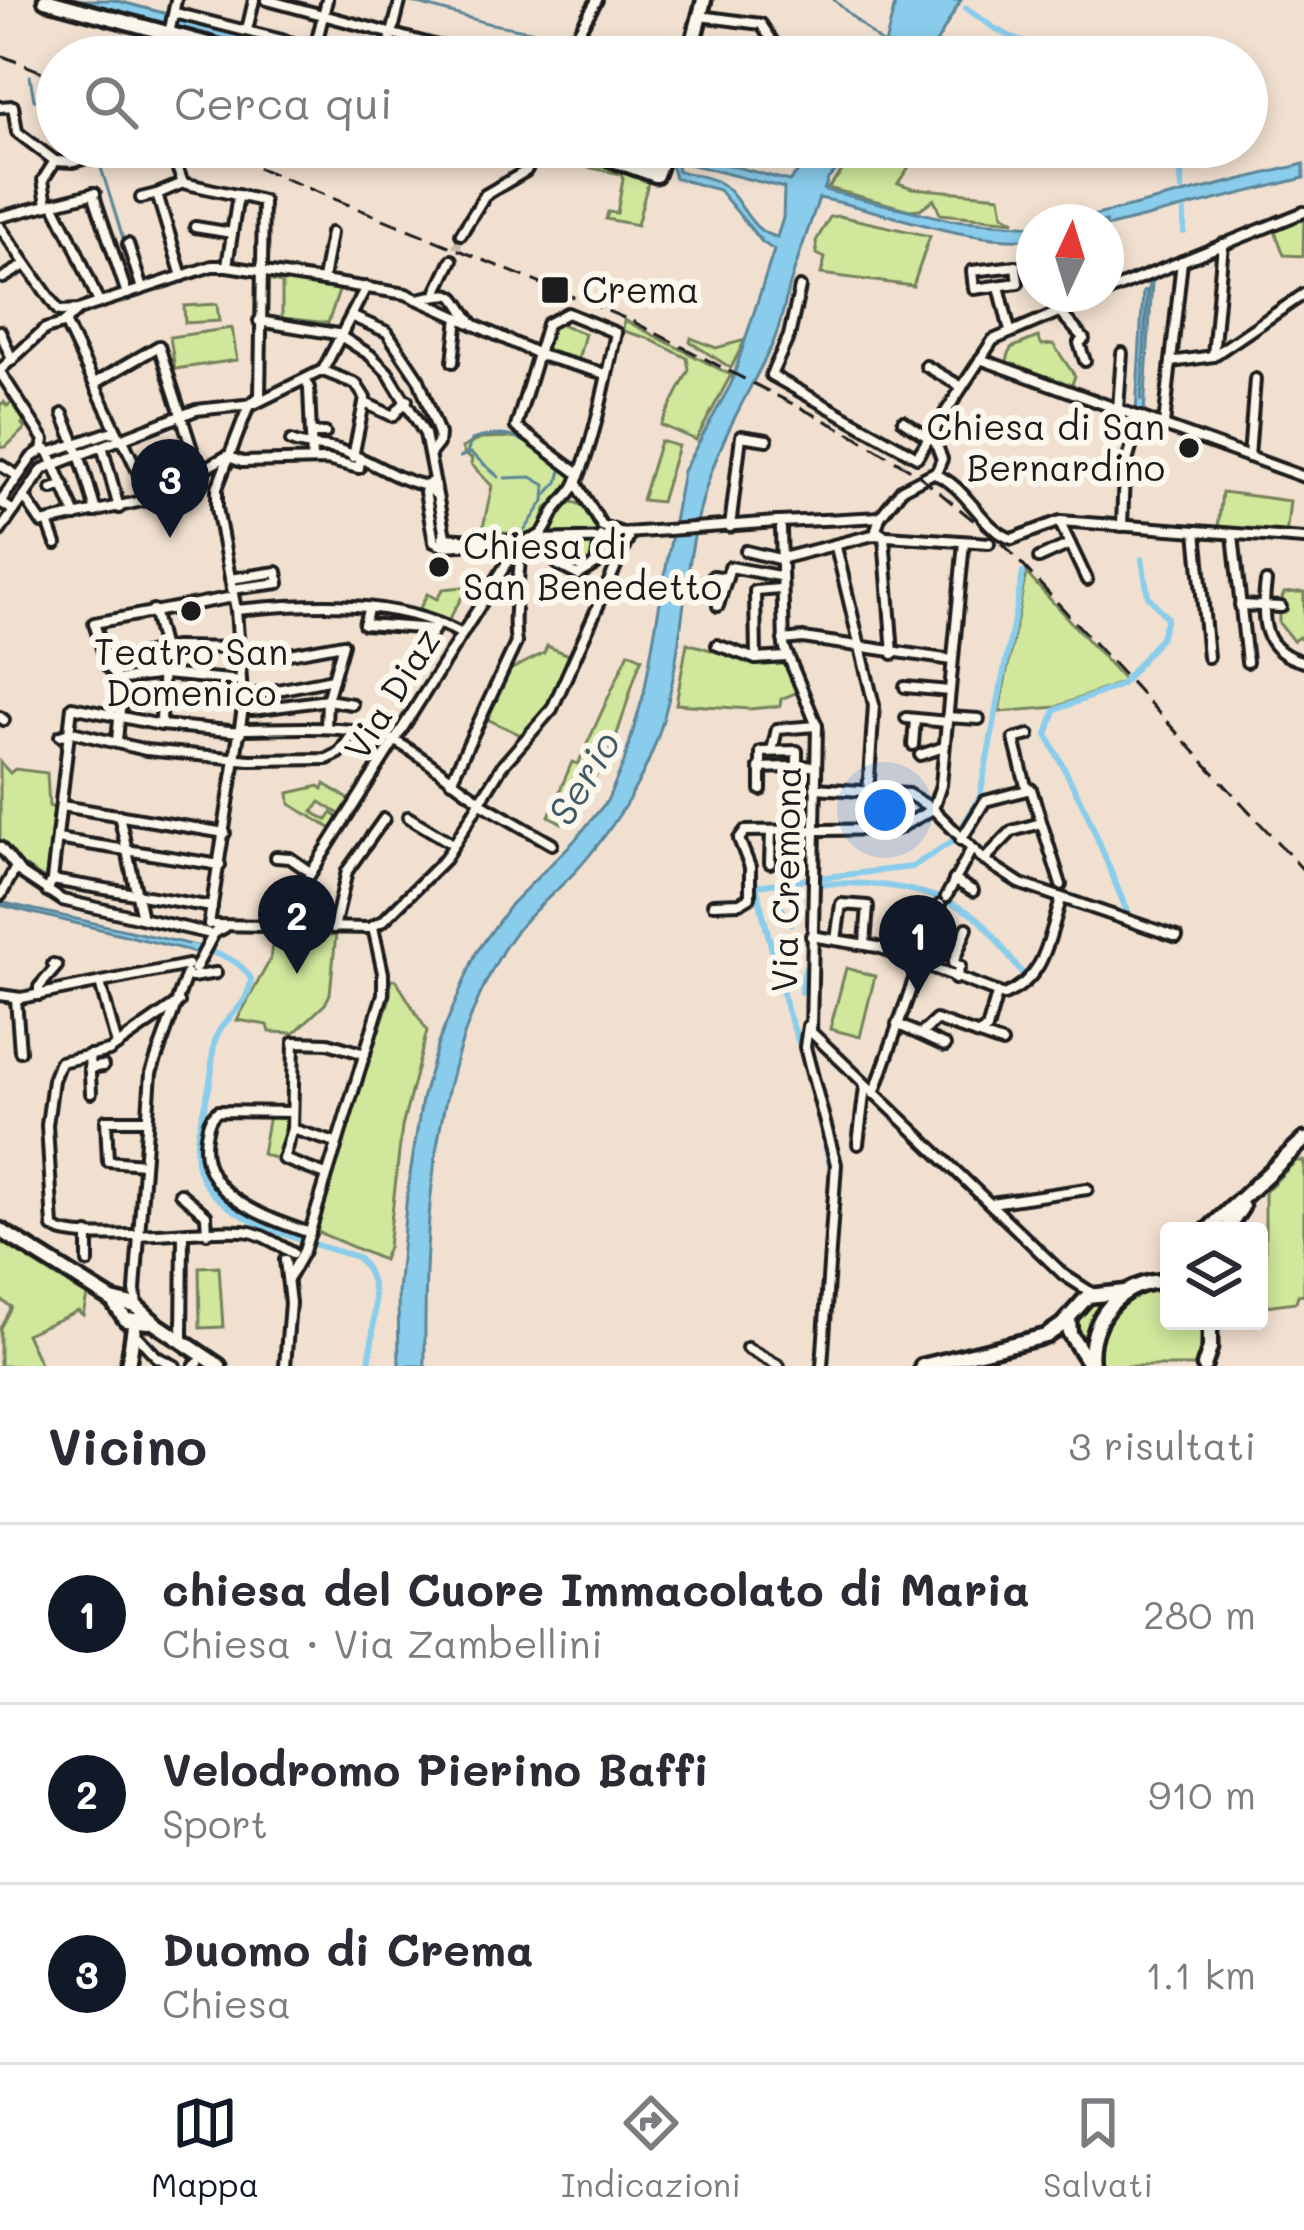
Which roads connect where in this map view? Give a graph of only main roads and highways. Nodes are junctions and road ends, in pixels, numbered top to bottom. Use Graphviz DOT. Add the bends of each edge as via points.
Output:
graph roads {
  1 [pos="44,0"];
  2 [pos="704,0"];
  3 [pos="187,36"];
  4 [pos="695,36"];
  5 [pos="1304,1140"];
  6 [pos="1265,1177"];
  7 [pos="1218,1222"];
  8 [pos="1232,1222"];
  9 [pos="0,1230"];
  10 [pos="1160,1272"];
  11 [pos="1160,1281"];
  12 [pos="1148,1282"];
  13 [pos="1125,1292"];
  14 [pos="1071,1314"];
  15 [pos="132,1319"];
  16 [pos="1210,1330"];
  17 [pos="1046,1336"];
  18 [pos="1079,1350"];
  19 [pos="128,1366"];
  20 [pos="219,1366"];
  21 [pos="922,1366"];
  22 [pos="1091,1366"];
  23 [pos="1209,1366"];
  1 -- 3 [label="main road"];
  2 -- 4 [label="main road"];
  5 -- 6 [label="main road"];
  6 -- 7 [label="main road"];
  6 -- 8 [label="main road"];
  9 -- 15 [label="main road"];
  10 -- 12 [label="main road"];
  11 -- 12 [label="main road"];
  12 -- 13 [label="main road"];
  13 -- 14 [label="main road" via="1094,1294"];
  13 -- 22 [label="main road" via="1100,1319"];
  14 -- 17 [label="main road"];
  14 -- 18 [label="main road"];
  15 -- 19 [label="main road"];
  15 -- 20 [label="main road" via="155,1324"];
  16 -- 23 [label="main road"];
  17 -- 18 [label="main road"];
  17 -- 21 [label="main road"];
  18 -- 22 [label="main road"];
}
